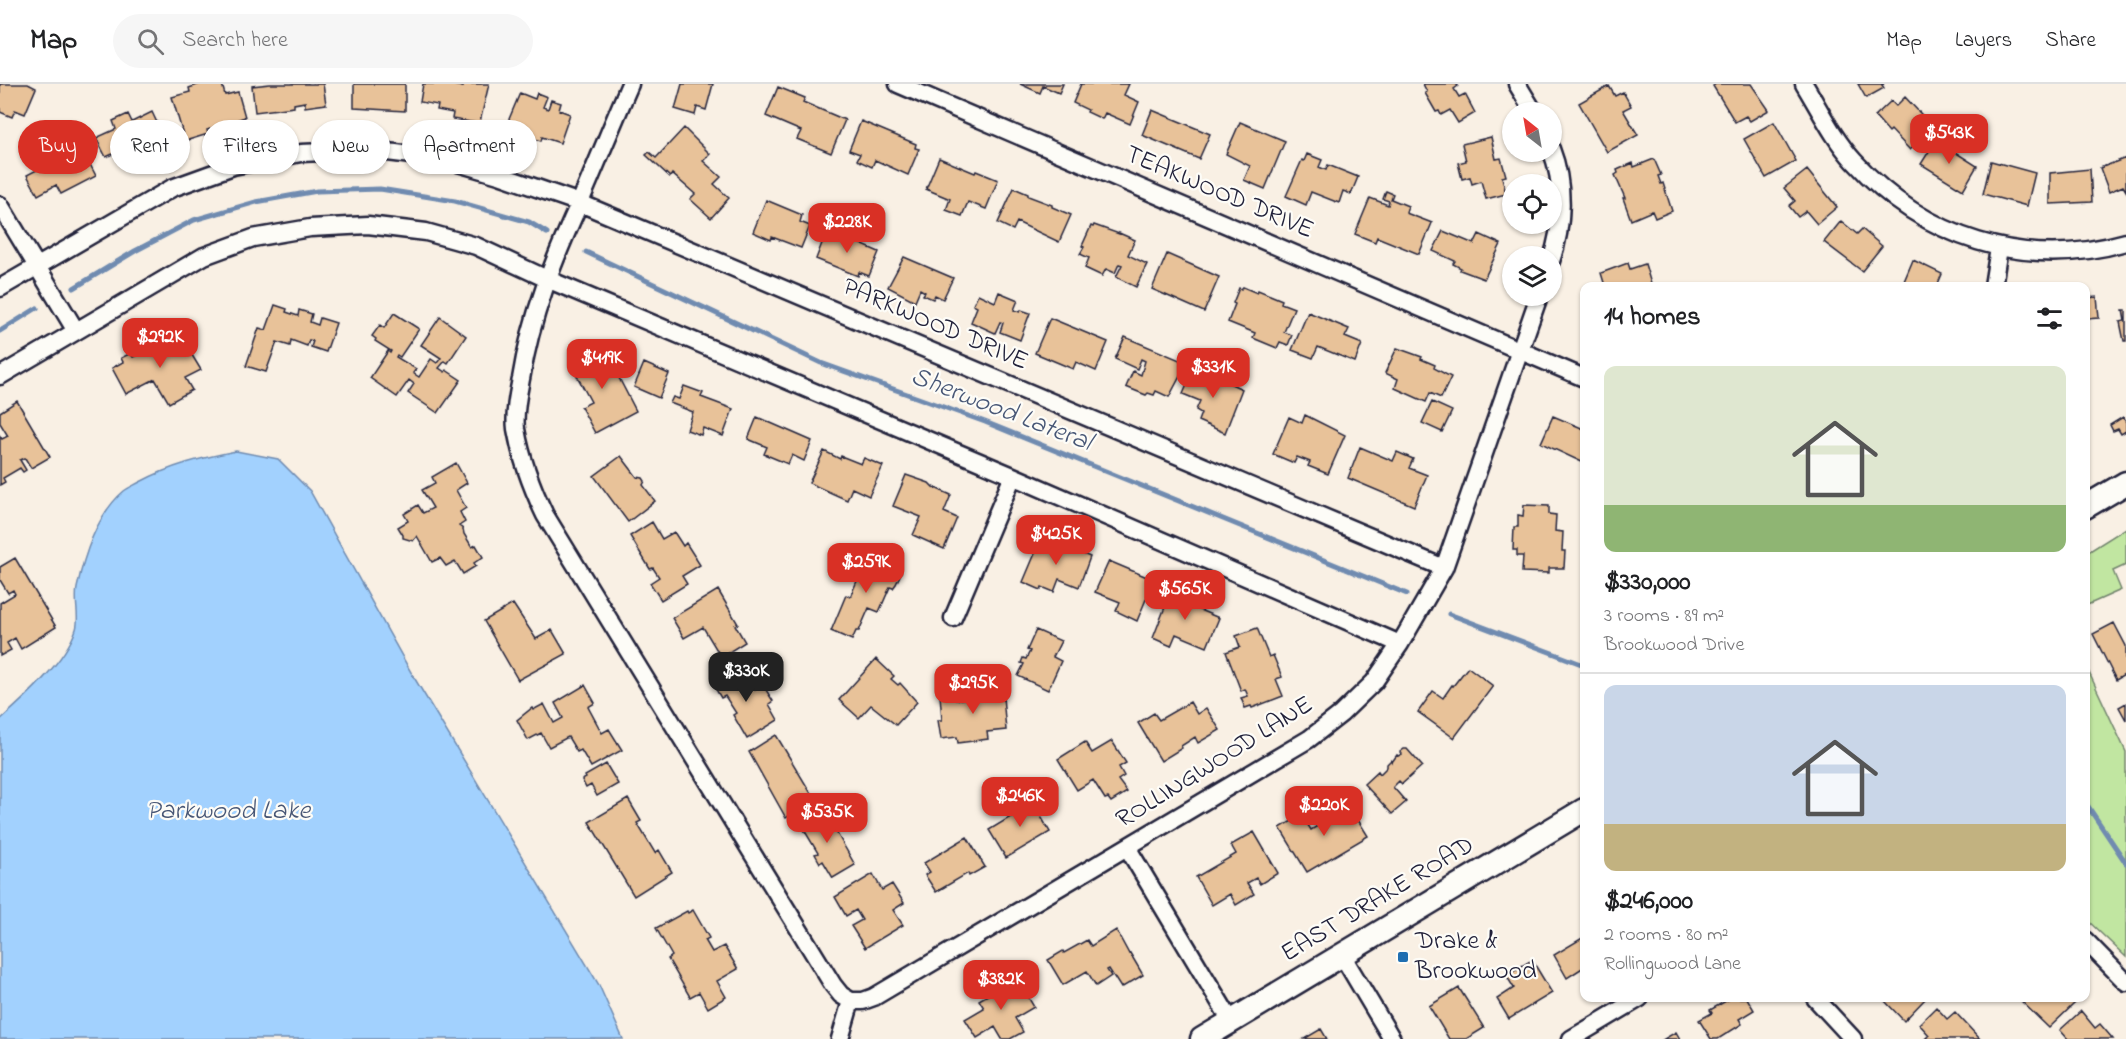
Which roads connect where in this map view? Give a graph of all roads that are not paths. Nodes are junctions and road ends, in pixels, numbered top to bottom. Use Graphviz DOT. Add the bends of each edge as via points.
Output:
graph roads {
  1 [pos="630,84"];
  2 [pos="898,84"];
  3 [pos="1517,84"];
  4 [pos="1804,84"];
  5 [pos="1528,102"];
  6 [pos="1554,162"];
  7 [pos="0,205"];
  8 [pos="576,210"];
  9 [pos="2126,242"];
  10 [pos="1556,246"];
  11 [pos="1999,248"];
  12 [pos="38,267"];
  13 [pos="547,279"];
  14 [pos="1994,282"];
  15 [pos="0,288"];
  16 [pos="1535,306"];
  17 [pos="76,331"];
  18 [pos="1520,349"];
  19 [pos="0,376"];
  20 [pos="1580,376"];
  21 [pos="1013,476"];
  22 [pos="2126,483"];
  23 [pos="2090,504"];
  24 [pos="1444,568"];
  25 [pos="953,618"];
  26 [pos="1400,644"];
  27 [pos="1580,812"];
  28 [pos="1127,847"];
  29 [pos="2090,945"];
  30 [pos="1342,955"];
  31 [pos="2126,982"];
  32 [pos="850,1001"];
  33 [pos="1633,1002"];
  34 [pos="1819,1002"];
  35 [pos="1231,1021"];
  36 [pos="840,1039"];
  37 [pos="1202,1039"];
  38 [pos="1392,1039"];
  39 [pos="1571,1039"];
  40 [pos="1853,1039"];
  1 -- 8 [label="street"];
  2 -- 18 [label="street, TEAKWOOD DRIVE"];
  3 -- 5 [label="street"];
  4 -- 11 [label="street" via="1838,140 1877,184 1942,228"];
  6 -- 10 [label="street" via="1561,212"];
  7 -- 12 [label="street"];
  8 -- 12 [label="street, PARKWOOD DRIVE" via="499,175 444,159 371,150 301,153 233,166 172,188"];
  8 -- 13 [label="street"];
  8 -- 24 [label="street, PARKWOOD DRIVE"];
  9 -- 11 [label="street" via="2034,253"];
  11 -- 14 [label="street"];
  12 -- 15 [label="street, PARKWOOD DRIVE"];
  12 -- 17 [label="street"];
  13 -- 17 [label="street" via="476,246 426,232 368,225 310,228 253,238 204,256"];
  13 -- 21 [label="street"];
  13 -- 32 [label="street" via="526,346 518,393 516,427 530,480 541,506 833,985"];
  16 -- 18 [label="street, ROLLINGWOOD LANE"];
  17 -- 19 [label="street"];
  18 -- 20 [label="street, TEAKWOOD DRIVE"];
  18 -- 24 [label="street, ROLLINGWOOD LANE"];
  21 -- 25 [label="street"];
  21 -- 26 [label="street"];
  22 -- 23 [label="main road"];
  24 -- 26 [label="street, ROLLINGWOOD LANE"];
  26 -- 28 [label="street, ROLLINGWOOD LANE" via="1374,682 1309,739"];
  27 -- 30 [label="main road, EAST DRAKE ROAD"];
  28 -- 32 [label="street, ROLLINGWOOD LANE" via="874,997"];
  28 -- 35 [label="street"];
  29 -- 31 [label="street"];
  30 -- 35 [label="main road, EAST DRAKE ROAD"];
  30 -- 38 [label="street"];
  32 -- 36 [label="street"];
  33 -- 39 [label="street"];
  34 -- 40 [label="street"];
  35 -- 37 [label="main road, EAST DRAKE ROAD"];
}
